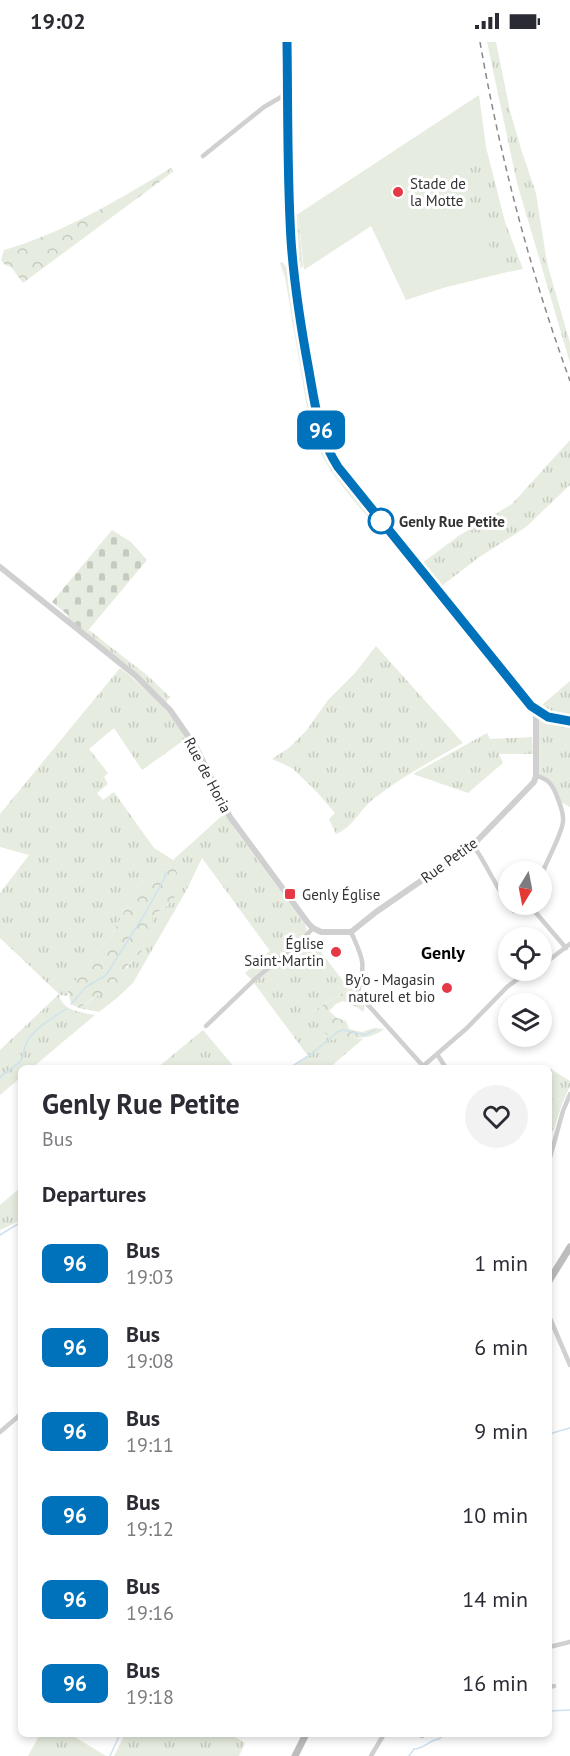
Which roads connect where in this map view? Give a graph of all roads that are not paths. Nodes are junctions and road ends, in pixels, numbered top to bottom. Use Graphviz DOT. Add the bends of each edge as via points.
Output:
graph roads {
  1 [pos="287,42"];
  2 [pos="288,93"];
  3 [pos="202,156"];
  4 [pos="0,567"];
  5 [pos="536,710"];
  6 [pos="570,722"];
  7 [pos="536,776"];
  8 [pos="473,845"];
  9 [pos="548,861"];
  10 [pos="498,885"];
  11 [pos="539,915"];
  12 [pos="313,928"];
  13 [pos="351,932"];
  14 [pos="568,946"];
  15 [pos="552,957"];
  16 [pos="515,981"];
  17 [pos="206,1026"];
  18 [pos="437,1054"];
  19 [pos="420,1065"];
  20 [pos="424,1065"];
  21 [pos="444,1065"];
  22 [pos="570,1094"];
  23 [pos="552,1150"];
  24 [pos="570,1247"];
  25 [pos="552,1276"];
  26 [pos="552,1323"];
  27 [pos="570,1365"];
  28 [pos="18,1417"];
  29 [pos="0,1432"];
  30 [pos="570,1642"];
  31 [pos="552,1646"];
  32 [pos="304,1737"];
  33 [pos="382,1737"];
  34 [pos="295,1756"];
  35 [pos="371,1756"];
  1 -- 2 [label="main road"];
  2 -- 3 [label="street"];
  2 -- 5 [label="main road" via="294,276 325,445 334,462"];
  4 -- 12 [label="street, Rue de Horia" via="136,676 170,710 197,749 230,817"];
  5 -- 6 [label="main road"];
  5 -- 7 [label="street"];
  7 -- 8 [label="street, Rue Petite" via="528,790"];
  7 -- 9 [label="street" via="550,783 564,822"];
  8 -- 10 [label="street"];
  8 -- 13 [label="street, Rue Petite"];
  11 -- 14 [label="street"];
  12 -- 13 [label="street" via="325,933"];
  12 -- 17 [label="street"];
  13 -- 19 [label="street" via="363,959 360,996"];
  14 -- 15 [label="street"];
  16 -- 18 [label="street"];
  18 -- 20 [label="street"];
  18 -- 21 [label="street"];
  22 -- 23 [label="street"];
  24 -- 25 [label="main road"];
  26 -- 27 [label="street"];
  28 -- 29 [label="street"];
  30 -- 31 [label="street"];
  32 -- 34 [label="main road"];
  33 -- 35 [label="street"];
}
